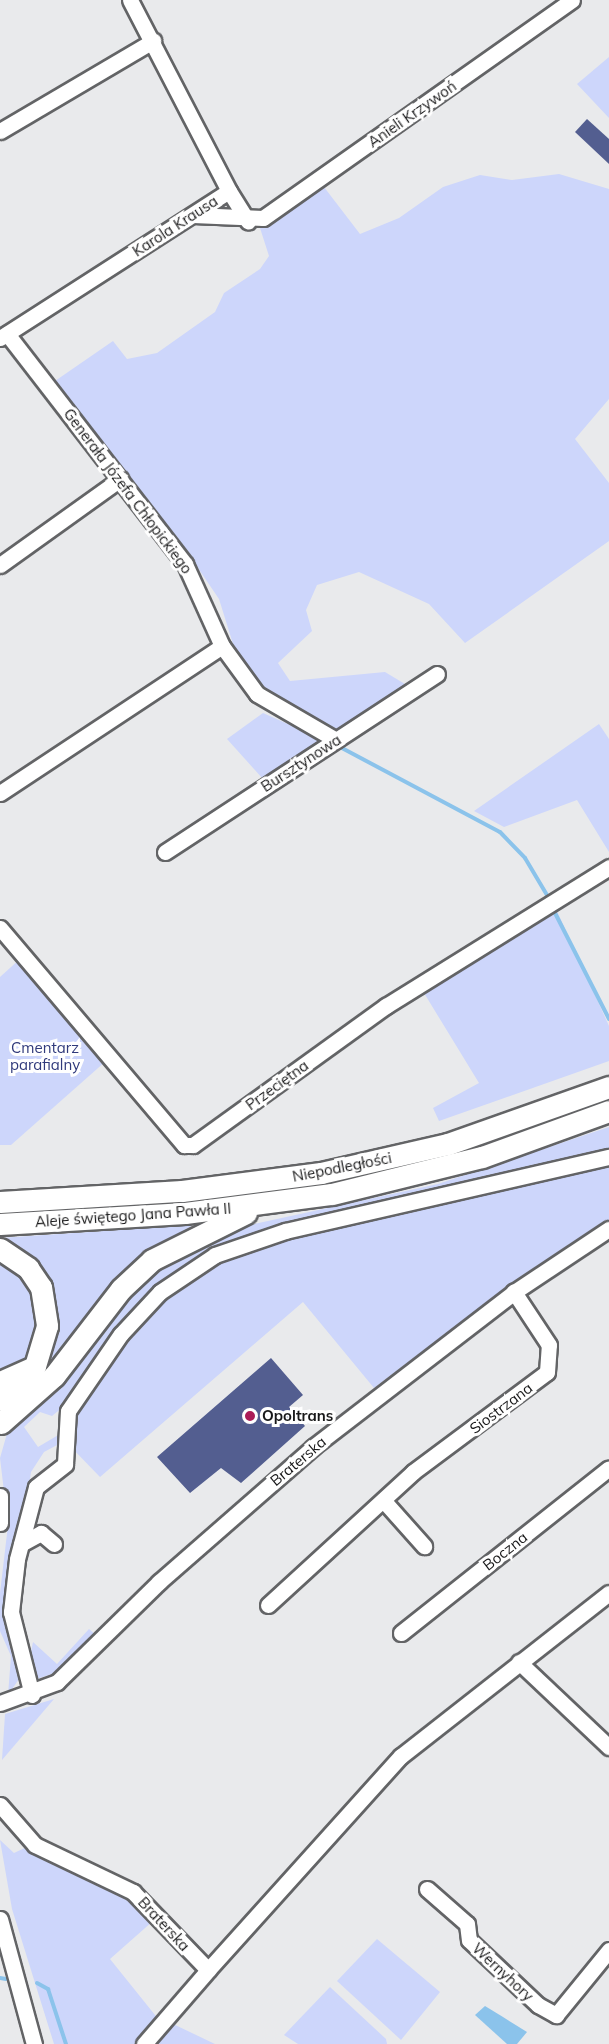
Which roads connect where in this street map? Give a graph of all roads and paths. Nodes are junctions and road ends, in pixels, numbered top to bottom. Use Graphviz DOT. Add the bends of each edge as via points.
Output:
graph roads {
  1 [pos="130,0"];
  2 [pos="572,0"];
  3 [pos="153,41"];
  4 [pos="0,131"];
  5 [pos="230,191"];
  6 [pos="193,215"];
  7 [pos="248,221"];
  8 [pos="3,336"];
  9 [pos="120,479"];
  10 [pos="0,565"];
  11 [pos="222,646"];
  12 [pos="437,674"];
  13 [pos="336,740"];
  14 [pos="0,793"];
  15 [pos="165,852"];
  16 [pos="609,867"];
  17 [pos="0,928"];
  18 [pos="609,1087"];
  19 [pos="609,1111"];
  20 [pos="609,1157"];
  21 [pos="0,1191"];
  22 [pos="64,1198"];
  23 [pos="0,1202"];
  24 [pos="266,1204"];
  25 [pos="0,1224"];
  26 [pos="609,1229"];
  27 [pos="0,1249"];
  28 [pos="514,1292"];
  29 [pos="35,1366"];
  30 [pos="0,1382"];
  31 [pos="0,1400"];
  32 [pos="1,1423"];
  33 [pos="609,1468"];
  34 [pos="0,1496"];
  35 [pos="383,1500"];
  36 [pos="0,1523"];
  37 [pos="21,1544"];
  38 [pos="54,1544"];
  39 [pos="424,1546"];
  40 [pos="609,1593"];
  41 [pos="268,1605"];
  42 [pos="401,1634"];
  43 [pos="26,1636"];
  44 [pos="22,1658"];
  45 [pos="519,1662"];
  46 [pos="32,1695"];
  47 [pos="0,1703"];
  48 [pos="609,1747"];
  49 [pos="0,1805"];
  50 [pos="427,1889"];
  51 [pos="0,1919"];
  52 [pos="609,1950"];
  53 [pos="208,1970"];
  54 [pos="34,2044"];
  55 [pos="144,2044"];
  1 -- 3 [label="street, Karola Krausa"];
  2 -- 7 [label="street, Anieli Krzywoń" via="275,211"];
  3 -- 4 [label="street"];
  3 -- 5 [label="street, Karola Krausa"];
  5 -- 6 [label="street, Karola Krausa"];
  5 -- 7 [label="street"];
  6 -- 7 [label="street, Anieli Krzywoń"];
  6 -- 8 [label="street, Karola Krausa"];
  8 -- 9 [label="street, Generała Józefa Chłopickiego"];
  9 -- 10 [label="street"];
  9 -- 11 [label="street, Generała Józefa Chłopickiego" via="185,564"];
  11 -- 13 [label="street, Generała Józefa Chłopickiego" via="257,694"];
  11 -- 14 [label="street"];
  12 -- 13 [label="street, Bursztynowa"];
  13 -- 15 [label="street, Bursztynowa"];
  16 -- 17 [label="street, Przeciętna" via="386,1006 194,1145 184,1146"];
  18 -- 22 [label="highway, Niepodległości" via="448,1144 321,1173"];
  19 -- 24 [label="highway, Niepodległości" via="440,1168"];
  20 -- 37 [label="street" via="285,1232 215,1255 160,1292 121,1334 68,1411 65,1464 36,1487"];
  21 -- 22 [label="highway"];
  22 -- 23 [label="highway, Aleje świętego Jana Pawła II"];
  24 -- 25 [label="highway, Aleje świętego Jana Pawła II"];
  24 -- 32 [label="highway" via="183,1240 152,1260 121,1289 48,1383"];
  26 -- 28 [label="street, Braterska"];
  27 -- 29 [label="highway" via="28,1268 41,1287 47,1326"];
  28 -- 35 [label="street, Siostrzana" via="549,1345 547,1372"];
  28 -- 46 [label="street, Braterska" via="313,1447 159,1582 80,1663"];
  29 -- 30 [label="highway"];
  29 -- 31 [label="highway" via="22,1386"];
  33 -- 42 [label="street, Boczna"];
  34 -- 36 [label="street"];
  35 -- 39 [label="street"];
  35 -- 41 [label="street, Siostrzana"];
  37 -- 38 [label="street" via="41,1533"];
  37 -- 44 [label="street" via="11,1612"];
  40 -- 45 [label="street"];
  43 -- 44 [label="street"];
  44 -- 46 [label="street"];
  45 -- 48 [label="street"];
  45 -- 53 [label="street" via="401,1756"];
  46 -- 47 [label="street, Braterska"];
  49 -- 53 [label="street, Braterska" via="35,1845 133,1892"];
  50 -- 52 [label="street, Wernyhory" via="467,1924 469,1940 538,2005 556,2015"];
  51 -- 54 [label="street"];
  53 -- 55 [label="street"];
}
